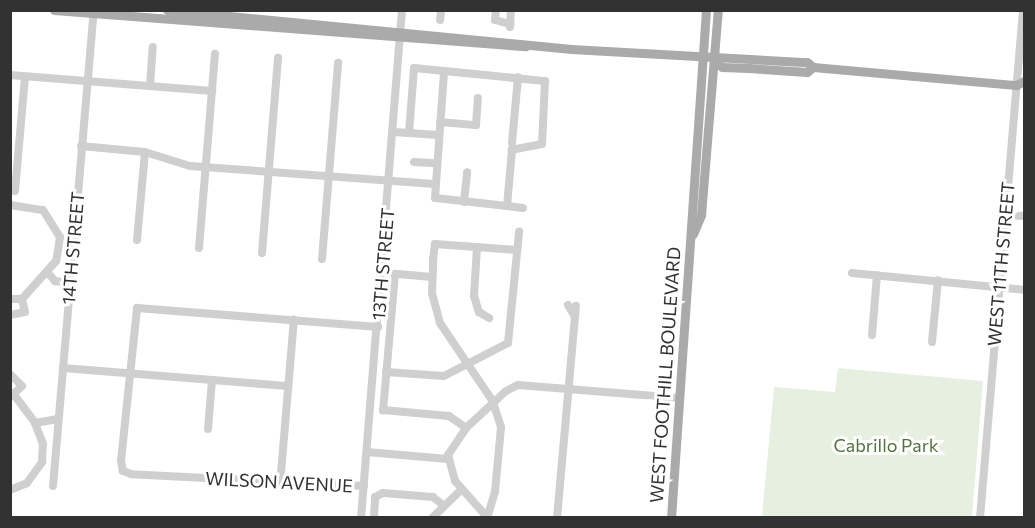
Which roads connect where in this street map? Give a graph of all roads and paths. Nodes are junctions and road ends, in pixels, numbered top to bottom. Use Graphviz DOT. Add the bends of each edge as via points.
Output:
graph roads {
  1 [pos="54,10"];
  2 [pos="167,10"];
  3 [pos="402,10"];
  4 [pos="441,10"];
  5 [pos="496,10"];
  6 [pos="511,10"];
  7 [pos="706,10"];
  8 [pos="718,10"];
  9 [pos="1023,10"];
  10 [pos="94,12"];
  11 [pos="440,20"];
  12 [pos="401,35"];
  13 [pos="153,47"];
  14 [pos="215,54"];
  15 [pos="278,58"];
  16 [pos="702,59"];
  17 [pos="714,60"];
  18 [pos="338,63"];
  19 [pos="444,71"];
  20 [pos="10,75"];
  21 [pos="25,77"];
  22 [pos="518,78"];
  23 [pos="87,82"];
  24 [pos="1020,83"];
  25 [pos="150,86"];
  26 [pos="212,91"];
  27 [pos="1024,91"];
  28 [pos="478,98"];
  29 [pos="440,122"];
  30 [pos="394,132"];
  31 [pos="409,133"];
  32 [pos="438,135"];
  33 [pos="81,146"];
  34 [pos="512,146"];
  35 [pos="145,152"];
  36 [pos="414,162"];
  37 [pos="436,163"];
  38 [pos="206,167"];
  39 [pos="467,172"];
  40 [pos="268,173"];
  41 [pos="328,178"];
  42 [pos="389,181"];
  43 [pos="434,184"];
  44 [pos="15,191"];
  45 [pos="464,202"];
  46 [pos="10,204"];
  47 [pos="507,206"];
  48 [pos="523,208"];
  49 [pos="1005,215"];
  50 [pos="1024,216"];
  51 [pos="519,232"];
  52 [pos="693,235"];
  53 [pos="137,240"];
  54 [pos="477,247"];
  55 [pos="199,248"];
  56 [pos="517,250"];
  57 [pos="262,253"];
  58 [pos="322,259"];
  59 [pos="48,273"];
  60 [pos="852,273"];
  61 [pos="877,275"];
  62 [pos="432,277"];
  63 [pos="938,280"];
  64 [pos="70,283"];
  65 [pos="999,285"];
  66 [pos="1024,290"];
  67 [pos="10,299"];
  68 [pos="22,299"];
  69 [pos="572,305"];
  70 [pos="10,315"];
  71 [pos="489,318"];
  72 [pos="294,320"];
  73 [pos="378,327"];
  74 [pos="872,335"];
  75 [pos="932,342"];
  76 [pos="469,366"];
  77 [pos="63,368"];
  78 [pos="386,372"];
  79 [pos="130,373"];
  80 [pos="10,374"];
  81 [pos="212,380"];
  82 [pos="288,386"];
  83 [pos="569,389"];
  84 [pos="13,396"];
  85 [pos="679,398"];
  86 [pos="492,400"];
  87 [pos="58,419"];
  88 [pos="34,423"];
  89 [pos="466,428"];
  90 [pos="208,429"];
  91 [pos="367,450"];
  92 [pos="448,457"];
  93 [pos="280,485"];
  94 [pos="53,486"];
  95 [pos="364,486"];
  96 [pos="10,490"];
  97 [pos="461,490"];
  98 [pos="444,506"];
  99 [pos="487,517"];
  100 [pos="361,518"];
  101 [pos="374,518"];
  102 [pos="432,518"];
  103 [pos="557,518"];
  104 [pos="671,518"];
  105 [pos="980,518"];
  1 -- 10 [label="main road"];
  2 -- 12 [label="main road"];
  3 -- 12 [label="street, 13TH STREET"];
  4 -- 11 [label="street"];
  5 -- 6 [label="street" via="495,20 510,25"];
  7 -- 16 [label="main road, WEST FOOTHILL BOULEVARD"];
  8 -- 17 [label="main road, WEST FOOTHILL BOULEVARD"];
  9 -- 24 [label="street, WEST 11TH STREET"];
  10 -- 12 [label="main road"];
  10 -- 23 [label="street, 14TH STREET"];
  12 -- 16 [label="main road"];
  12 -- 30 [label="street, 13TH STREET"];
  13 -- 25 [label="street"];
  14 -- 26 [label="street"];
  15 -- 40 [label="street"];
  16 -- 17 [label="main road"];
  16 -- 52 [label="main road, WEST FOOTHILL BOULEVARD"];
  17 -- 24 [label="main road" via="807,62 813,67"];
  17 -- 52 [label="main road, WEST FOOTHILL BOULEVARD" via="701,215"];
  18 -- 41 [label="street"];
  19 -- 22 [label="street"];
  19 -- 29 [label="street"];
  19 -- 31 [label="street" via="414,68"];
  20 -- 21 [label="street"];
  21 -- 23 [label="street"];
  21 -- 44 [label="street"];
  22 -- 34 [label="street"];
  22 -- 34 [label="street" via="544,81 542,144"];
  23 -- 25 [label="street"];
  23 -- 33 [label="street, 14TH STREET"];
  24 -- 27 [label="main road"];
  24 -- 49 [label="street, WEST 11TH STREET"];
  25 -- 26 [label="street"];
  26 -- 38 [label="street"];
  28 -- 29 [label="street" via="476,125"];
  29 -- 32 [label="street"];
  30 -- 31 [label="street"];
  30 -- 42 [label="street, 13TH STREET"];
  31 -- 32 [label="street"];
  32 -- 37 [label="street"];
  33 -- 35 [label="street"];
  33 -- 64 [label="street, 14TH STREET"];
  34 -- 47 [label="street"];
  35 -- 38 [label="street"];
  35 -- 53 [label="street"];
  36 -- 37 [label="street"];
  37 -- 43 [label="street"];
  38 -- 40 [label="street"];
  38 -- 55 [label="street"];
  39 -- 45 [label="street"];
  40 -- 41 [label="street"];
  40 -- 57 [label="street"];
  41 -- 42 [label="street"];
  41 -- 58 [label="street"];
  42 -- 43 [label="street"];
  42 -- 73 [label="street, 13TH STREET"];
  43 -- 45 [label="street" via="435,198"];
  45 -- 47 [label="street"];
  46 -- 59 [label="street" via="31,204 52,218 60,251"];
  47 -- 48 [label="street"];
  49 -- 50 [label="street"];
  49 -- 65 [label="street, WEST 11TH STREET"];
  51 -- 56 [label="street"];
  52 -- 85 [label="main road, WEST FOOTHILL BOULEVARD"];
  54 -- 56 [label="street"];
  54 -- 62 [label="street" via="435,244"];
  54 -- 71 [label="street" via="474,296 480,312"];
  56 -- 76 [label="street" via="508,343"];
  59 -- 64 [label="street" via="55,281"];
  59 -- 68 [label="street"];
  60 -- 61 [label="street"];
  61 -- 63 [label="street"];
  61 -- 74 [label="street"];
  62 -- 76 [label="street" via="440,323"];
  62 -- 78 [label="street" via="395,274"];
  63 -- 65 [label="street"];
  63 -- 75 [label="street"];
  64 -- 77 [label="street, 14TH STREET"];
  65 -- 66 [label="street"];
  65 -- 105 [label="street, WEST 11TH STREET"];
  67 -- 68 [label="street"];
  68 -- 70 [label="street" via="25,312"];
  69 -- 83 [label="street" via="576,319"];
  72 -- 73 [label="street"];
  72 -- 79 [label="street" via="137,308"];
  72 -- 82 [label="street"];
  73 -- 91 [label="street, 13TH STREET"];
  76 -- 78 [label="street" via="444,376"];
  76 -- 86 [label="street"];
  77 -- 79 [label="street"];
  77 -- 87 [label="street, 14TH STREET"];
  78 -- 89 [label="street" via="383,410 449,416"];
  79 -- 81 [label="street"];
  79 -- 93 [label="street, WILSON AVENUE" via="123,471"];
  80 -- 84 [label="street" via="22,381"];
  81 -- 82 [label="street"];
  81 -- 90 [label="street"];
  82 -- 93 [label="street"];
  83 -- 85 [label="street"];
  83 -- 86 [label="street" via="518,385"];
  83 -- 103 [label="street"];
  84 -- 88 [label="street"];
  85 -- 104 [label="main road, WEST FOOTHILL BOULEVARD"];
  86 -- 89 [label="street"];
  86 -- 99 [label="street" via="501,427 495,492"];
  87 -- 88 [label="street"];
  87 -- 94 [label="street, 14TH STREET"];
  88 -- 96 [label="street" via="43,444 42,462 27,483"];
  89 -- 92 [label="street"];
  91 -- 92 [label="street"];
  91 -- 95 [label="street, 13TH STREET"];
  92 -- 97 [label="street"];
  93 -- 95 [label="street, WILSON AVENUE"];
  95 -- 100 [label="street, 13TH STREET"];
  97 -- 98 [label="street"];
  97 -- 99 [label="street"];
  98 -- 101 [label="street" via="433,497 383,493 375,497"];
  98 -- 102 [label="street"];
}
